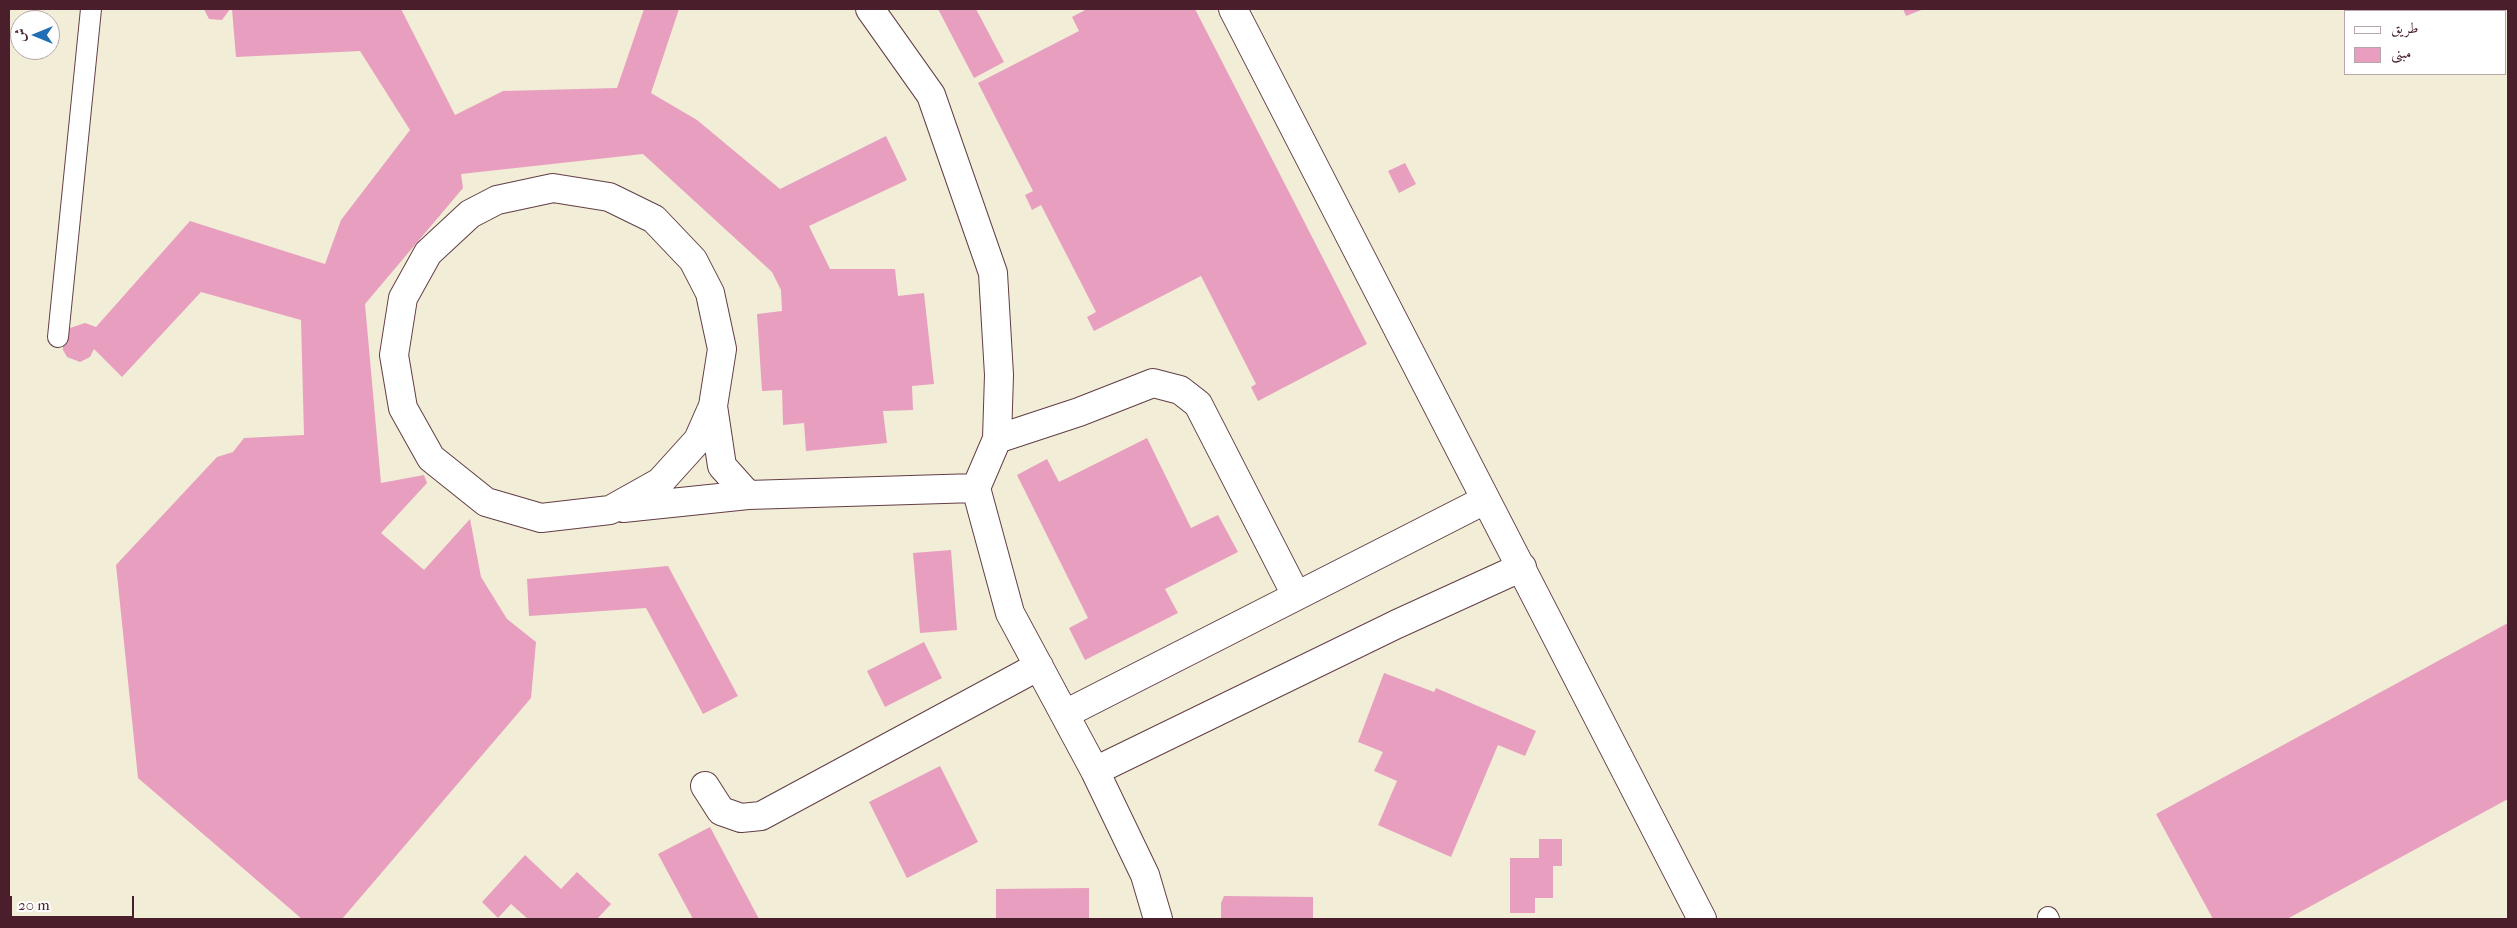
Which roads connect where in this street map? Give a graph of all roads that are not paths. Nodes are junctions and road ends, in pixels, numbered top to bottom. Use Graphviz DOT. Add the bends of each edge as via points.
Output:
graph roads {
  1 [pos="91,9"];
  2 [pos="870,9"];
  3 [pos="1233,9"];
  4 [pos="58,337"];
  5 [pos="713,406"];
  6 [pos="997,439"];
  7 [pos="976,488"];
  8 [pos="748,495"];
  9 [pos="1485,500"];
  10 [pos="610,510"];
  11 [pos="1522,567"];
  12 [pos="1296,595"];
  13 [pos="1039,666"];
  14 [pos="1065,714"];
  15 [pos="1095,771"];
  16 [pos="705,786"];
  17 [pos="1158,919"];
  18 [pos="1702,919"];
  1 -- 4 [label="lane"];
  2 -- 6 [label="street" via="931,95 992,274 999,375"];
  3 -- 9 [label="street"];
  5 -- 8 [label="street" via="722,466"];
  5 -- 10 [label="street" via="698,440 660,482"];
  5 -- 10 [label="street" via="722,349 710,293 693,260 654,220 609,197 553,188 497,200 470,214 428,253 403,298 394,355 403,408 431,458 486,502 541,518"];
  6 -- 7 [label="street"];
  6 -- 12 [label="street" via="1153,383 1180,390 1198,404"];
  7 -- 8 [label="street"];
  7 -- 13 [label="street" via="1010,613"];
  8 -- 10 [label="street"];
  9 -- 11 [label="street"];
  9 -- 12 [label="street"];
  11 -- 15 [label="street"];
  11 -- 18 [label="street"];
  12 -- 14 [label="street" via="1191,652"];
  13 -- 14 [label="street"];
  13 -- 16 [label="street" via="761,816 741,818 721,812"];
  14 -- 15 [label="street"];
  15 -- 17 [label="street" via="1145,875"];
}
